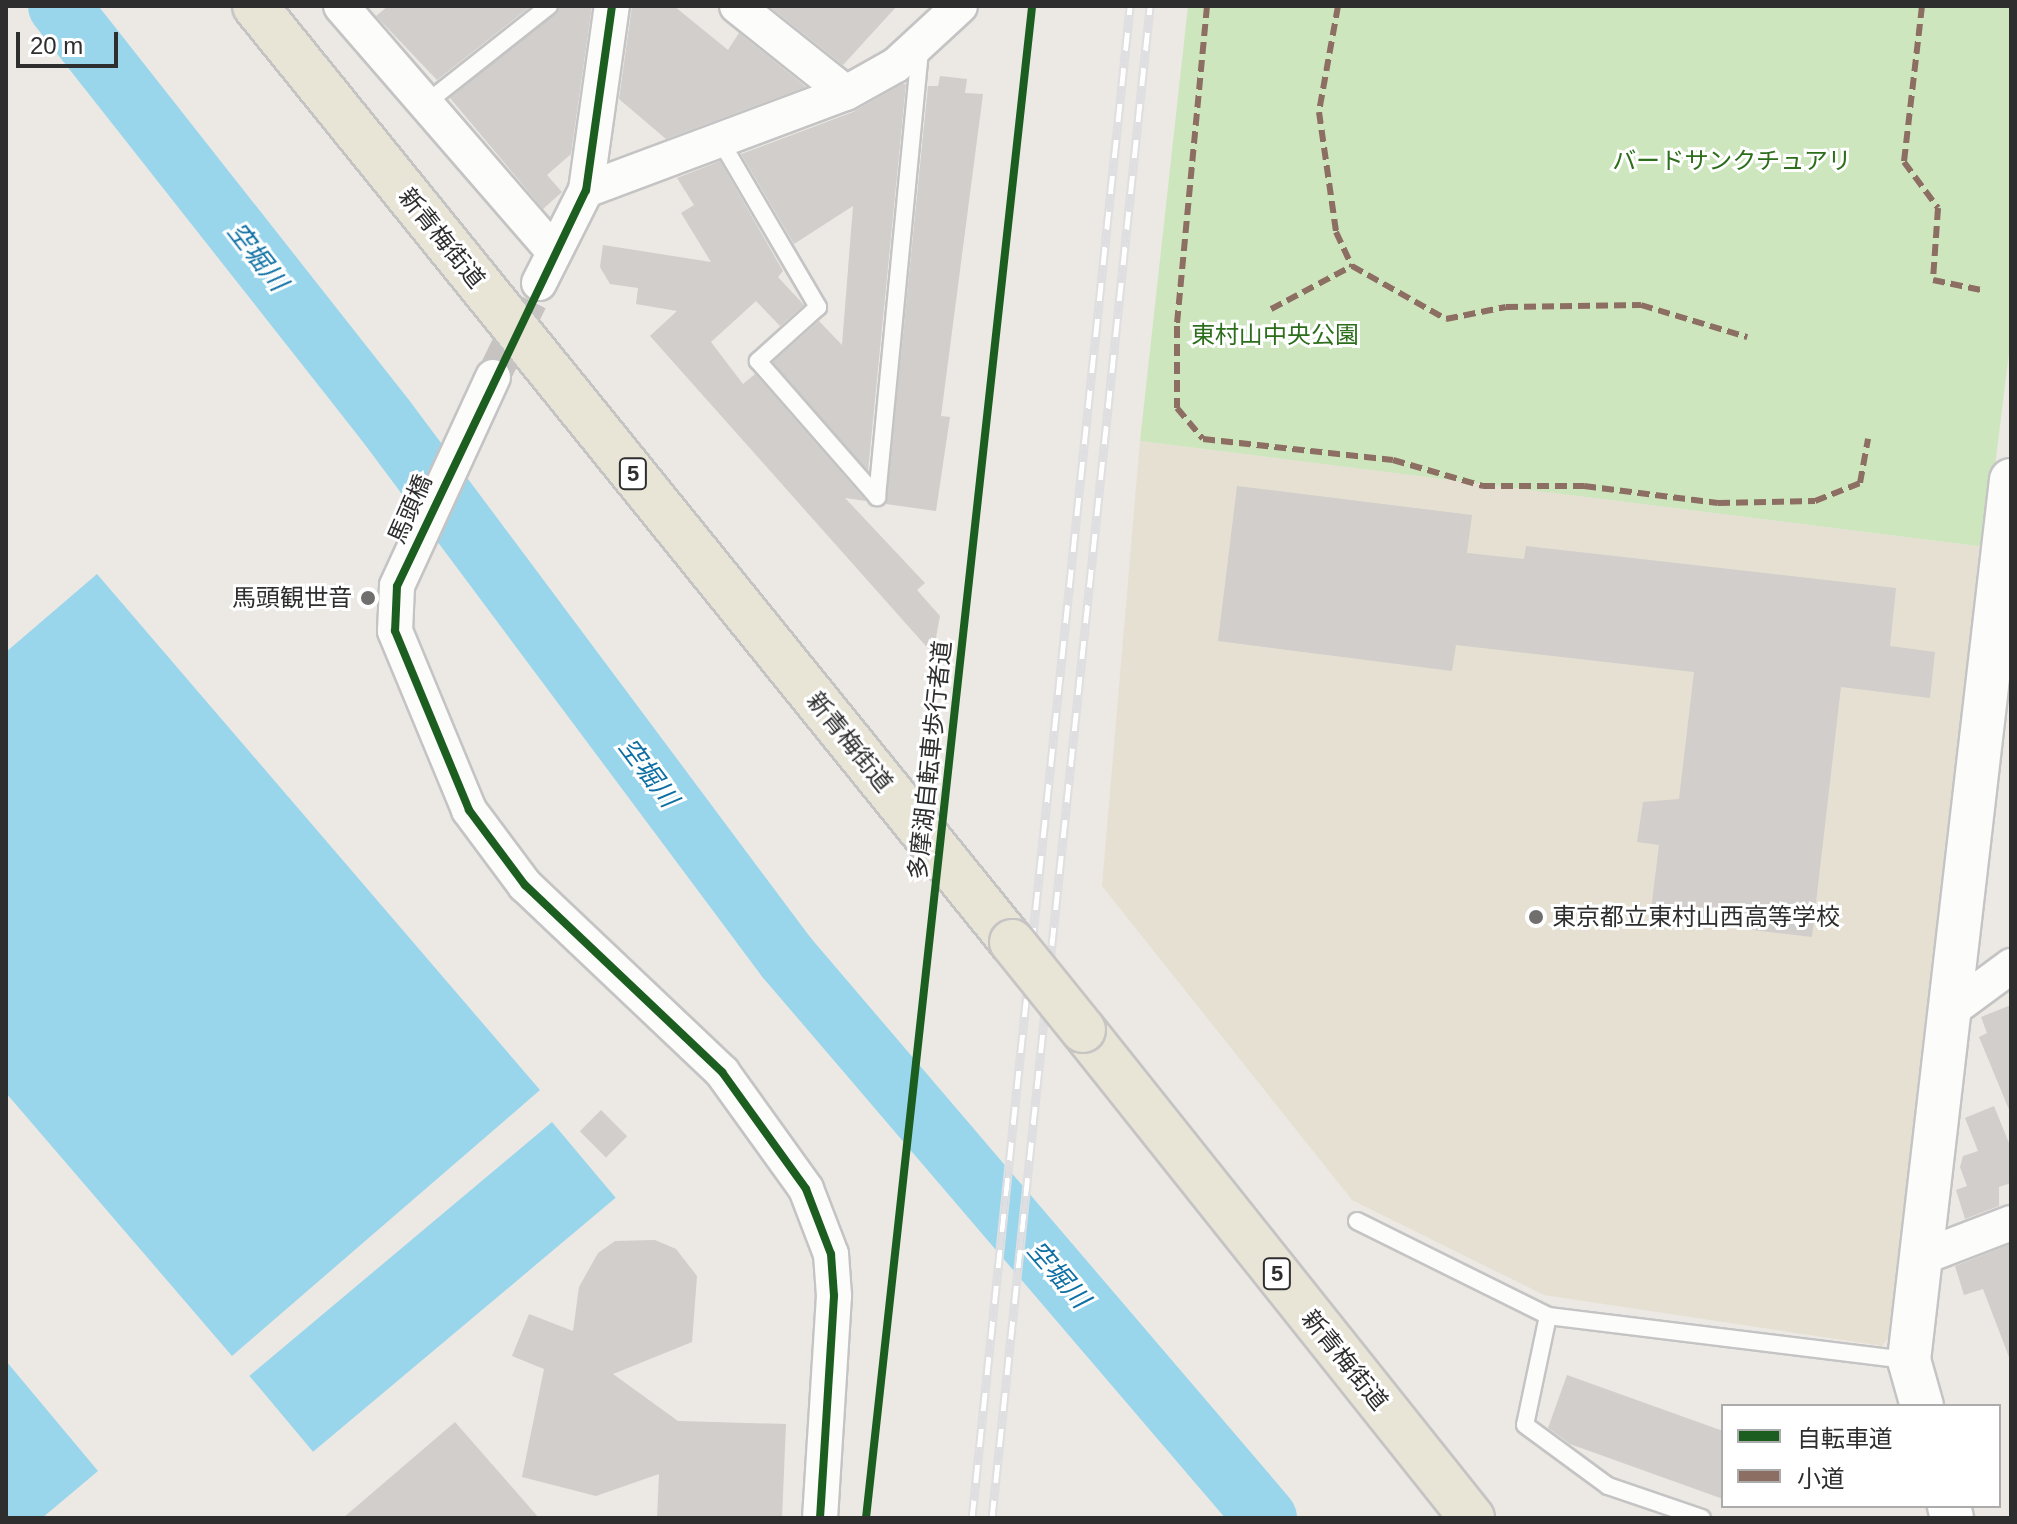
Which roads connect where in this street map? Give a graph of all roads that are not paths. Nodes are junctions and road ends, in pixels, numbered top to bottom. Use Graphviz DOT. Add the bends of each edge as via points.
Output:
graph roads {
  1 [pos="255,6"];
  2 [pos="549,6"];
  3 [pos="612,6"];
  4 [pos="737,6"];
  5 [pos="960,6"];
  6 [pos="350,9"];
  7 [pos="920,43"];
  8 [pos="846,93"];
  9 [pos="425,104"];
  10 [pos="720,140"];
  11 [pos="586,190"];
  12 [pos="554,252"];
  13 [pos="539,283"];
  14 [pos="493,377"];
  15 [pos="2011,480"];
  16 [pos="2005,581"];
  17 [pos="2011,966"];
  18 [pos="1946,1014"];
  19 [pos="1357,1221"];
  20 [pos="2011,1223"];
  21 [pos="1920,1258"];
  22 [pos="1548,1316"];
  23 [pos="1909,1360"];
  24 [pos="1921,1404"];
  25 [pos="820,1518"];
  26 [pos="1472,1518"];
  27 [pos="1702,1518"];
  1 -- 26 [label="main road, 新青梅街道 / 5, bridge"];
  2 -- 9 [label="lane"];
  3 -- 11 [label="street"];
  4 -- 8 [label="street"];
  5 -- 7 [label="street"];
  6 -- 9 [label="street"];
  7 -- 8 [label="street"];
  7 -- 10 [label="lane" via="877,497 758,361 818,307"];
  8 -- 10 [label="street"];
  9 -- 12 [label="street"];
  10 -- 11 [label="street"];
  11 -- 12 [label="street"];
  12 -- 13 [label="street"];
  14 -- 25 [label="street, 馬頭橋" via="397,586 395,631 469,810 525,885 722,1072 806,1189 831,1254 834,1296"];
  15 -- 16 [label="street"];
  16 -- 18 [label="street"];
  17 -- 18 [label="street"];
  18 -- 21 [label="street"];
  19 -- 22 [label="lane"];
  20 -- 21 [label="street"];
  21 -- 23 [label="street"];
  22 -- 23 [label="lane"];
  22 -- 27 [label="lane" via="1525,1425 1608,1486"];
  23 -- 24 [label="street"];
}
